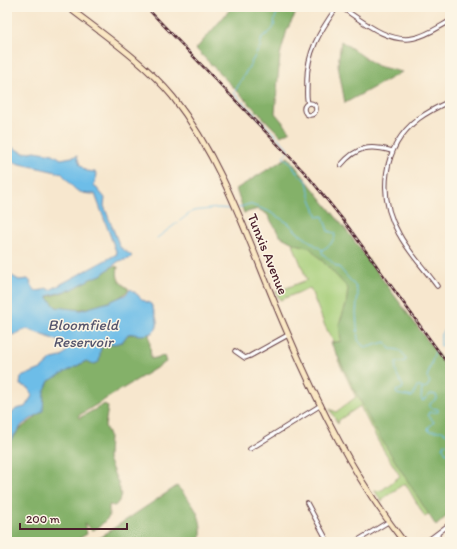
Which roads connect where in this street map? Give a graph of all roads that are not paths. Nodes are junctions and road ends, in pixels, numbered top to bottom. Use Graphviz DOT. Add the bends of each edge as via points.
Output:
graph roads {
  1 [pos="68,7"];
  2 [pos="337,7"];
  3 [pos="341,7"];
  4 [pos="450,21"];
  5 [pos="450,101"];
  6 [pos="308,103"];
  7 [pos="392,151"];
  8 [pos="341,165"];
  9 [pos="437,286"];
  10 [pos="288,335"];
  11 [pos="235,351"];
  12 [pos="321,405"];
  13 [pos="250,449"];
  14 [pos="307,503"];
  15 [pos="388,522"];
  16 [pos="450,524"];
  17 [pos="439,534"];
  18 [pos="328,542"];
  19 [pos="355,542"];
  20 [pos="404,542"];
  21 [pos="426,542"];
  22 [pos="433,542"];
  1 -- 10 [label="main road, Tunxis Avenue" via="136,61 166,89 210,153 237,209"];
  2 -- 6 [label="street" via="313,47 307,73"];
  3 -- 4 [label="street" via="380,32 404,40 423,35"];
  5 -- 7 [label="street" via="418,119 402,135"];
  7 -- 8 [label="street" via="369,147 356,152"];
  7 -- 9 [label="street" via="385,184 389,212 399,235"];
  10 -- 11 [label="street" via="245,358"];
  10 -- 12 [label="main road, Tunxis Avenue"];
  12 -- 13 [label="street"];
  12 -- 15 [label="main road, Tunxis Avenue" via="358,475"];
  14 -- 18 [label="street"];
  15 -- 19 [label="street"];
  15 -- 20 [label="main road, Tunxis Avenue"];
  16 -- 17 [label="street"];
  17 -- 21 [label="street"];
  17 -- 22 [label="street"];
}
